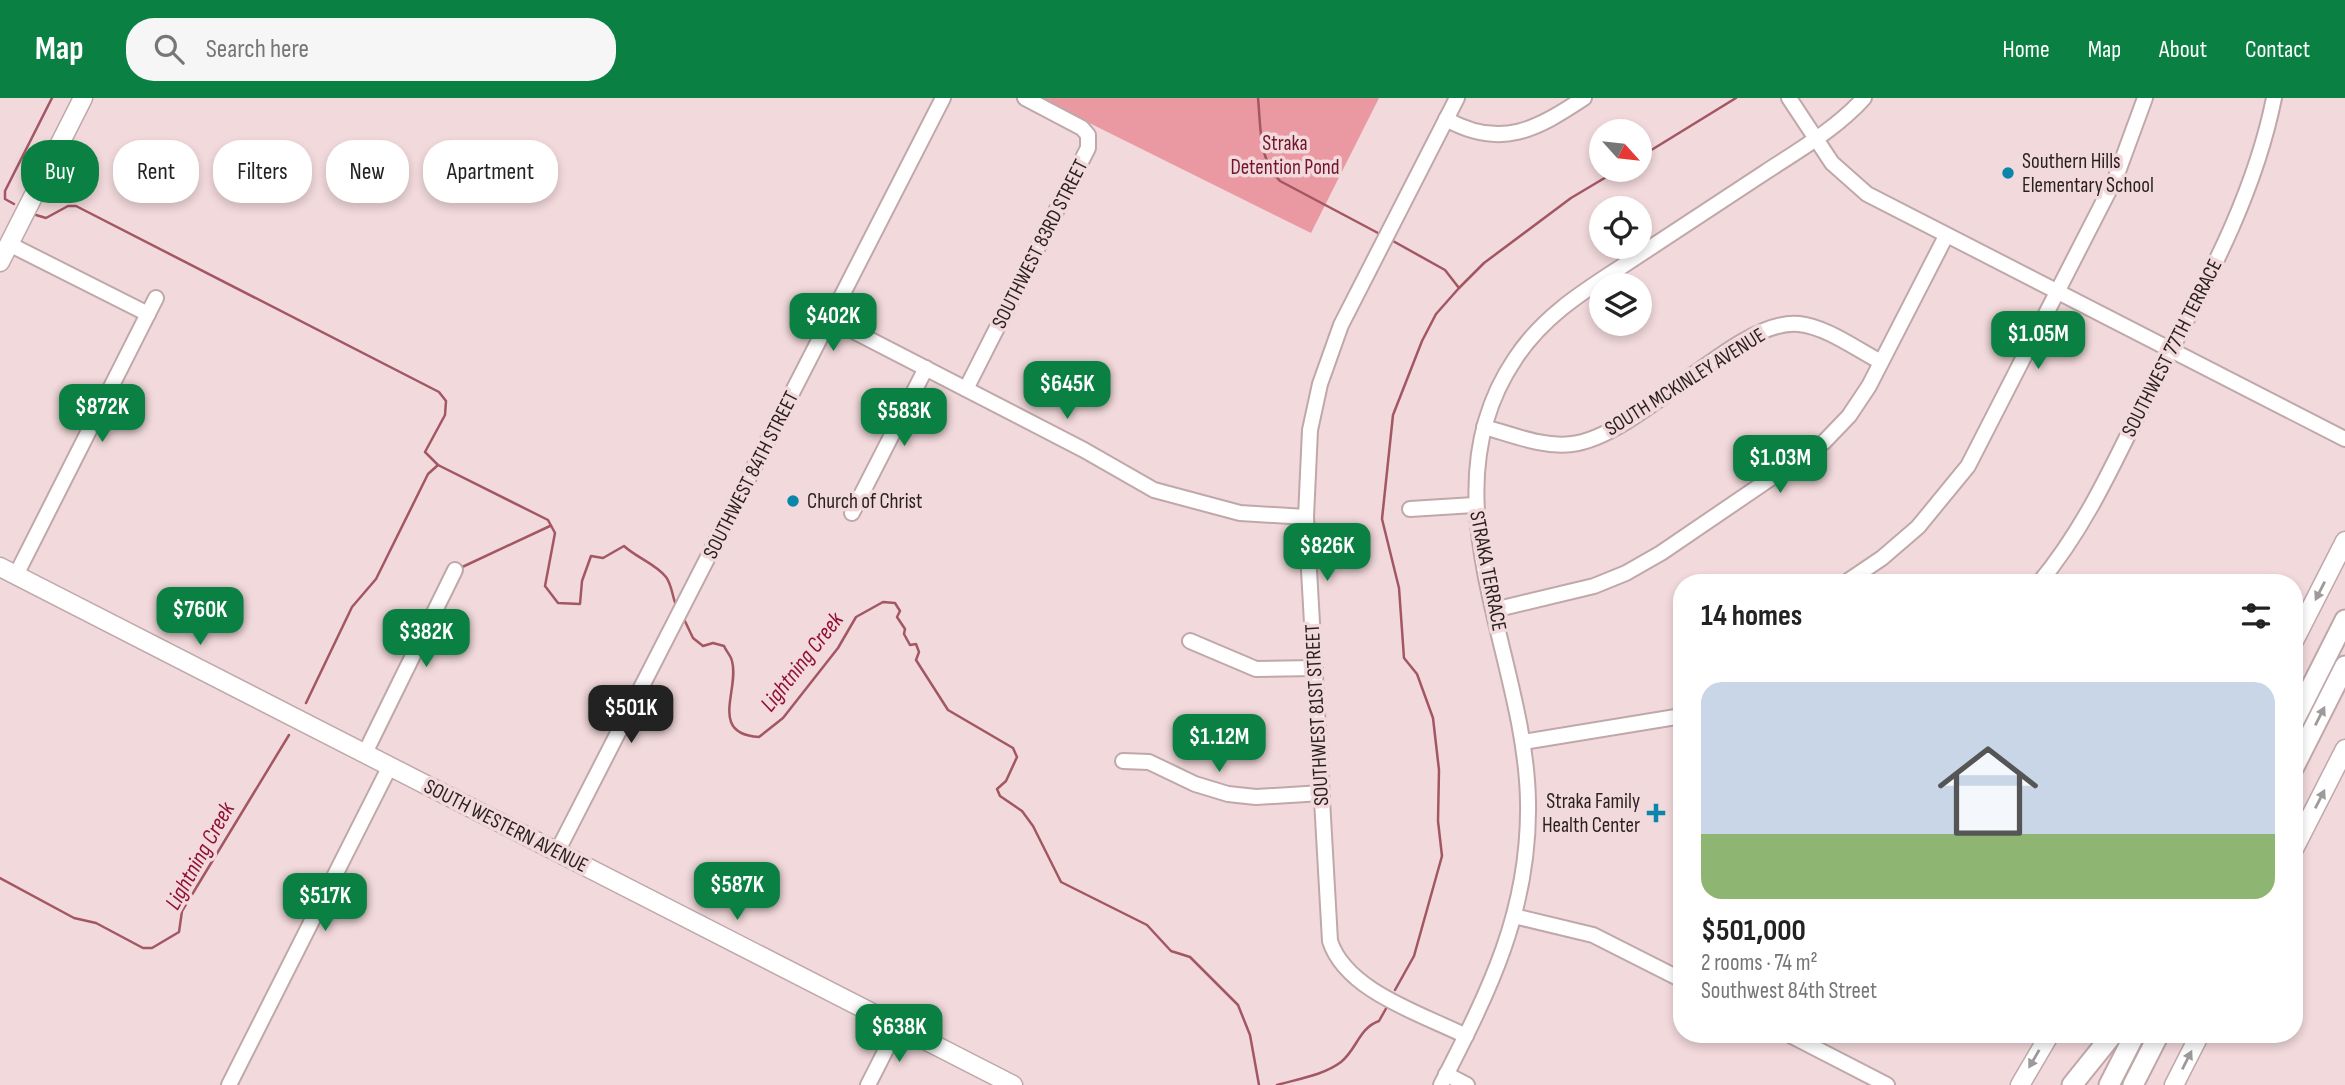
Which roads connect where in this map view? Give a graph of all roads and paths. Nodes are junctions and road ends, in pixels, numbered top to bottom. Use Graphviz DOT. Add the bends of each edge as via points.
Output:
graph roads {
  1 [pos="83,98"];
  2 [pos="943,98"];
  3 [pos="1025,98"];
  4 [pos="1457,98"];
  5 [pos="1584,98"];
  6 [pos="1789,98"];
  7 [pos="1864,98"];
  8 [pos="2145,98"];
  9 [pos="2274,98"];
  10 [pos="1446,119"];
  11 [pos="1816,139"];
  12 [pos="1945,236"];
  13 [pos="9,243"];
  14 [pos="0,261"];
  15 [pos="2058,292"];
  16 [pos="156,298"];
  17 [pos="148,314"];
  18 [pos="830,319"];
  19 [pos="2171,350"];
  20 [pos="1881,362"];
  21 [pos="926,368"];
  22 [pos="966,388"];
  23 [pos="1484,427"];
  24 [pos="2345,439"];
  25 [pos="1474,505"];
  26 [pos="1410,509"];
  27 [pos="852,513"];
  28 [pos="1306,517"];
  29 [pos="2345,541"];
  30 [pos="0,567"];
  31 [pos="455,570"];
  32 [pos="1858,574"];
  33 [pos="2045,574"];
  34 [pos="16,575"];
  35 [pos="1494,610"];
  36 [pos="2345,620"];
  37 [pos="2303,623"];
  38 [pos="1189,641"];
  39 [pos="2345,666"];
  40 [pos="1315,668"];
  41 [pos="2303,703"];
  42 [pos="1673,717"];
  43 [pos="1522,742"];
  44 [pos="2303,749"];
  45 [pos="2345,749"];
  46 [pos="365,753"];
  47 [pos="1123,761"];
  48 [pos="390,766"];
  49 [pos="1322,793"];
  50 [pos="2303,831"];
  51 [pos="557,852"];
  52 [pos="1514,916"];
  53 [pos="1673,975"];
  54 [pos="898,1026"];
  55 [pos="1466,1036"];
  56 [pos="1805,1043"];
  57 [pos="2045,1043"];
  58 [pos="2106,1043"];
  59 [pos="2130,1043"];
  60 [pos="2154,1043"];
  61 [pos="2195,1043"];
  62 [pos="1444,1080"];
  63 [pos="229,1085"];
  64 [pos="868,1085"];
  65 [pos="1013,1085"];
  66 [pos="1467,1085"];
  67 [pos="1887,1085"];
  68 [pos="2020,1085"];
  69 [pos="2072,1085"];
  70 [pos="2109,1085"];
  71 [pos="2133,1085"];
  72 [pos="2174,1085"];
  1 -- 13 [label="main road"];
  2 -- 18 [label="street, SOUTHWEST 84TH STREET"];
  3 -- 22 [label="street, SOUTHWEST 83RD STREET" via="1088,135 1086,154"];
  4 -- 10 [label="street, SOUTHWEST 81ST STREET"];
  5 -- 10 [label="street" via="1546,123 1512,135 1470,130"];
  6 -- 11 [label="street"];
  7 -- 11 [label="street, STRAKA TERRACE"];
  8 -- 15 [label="street" via="2116,177"];
  9 -- 19 [label="street, SOUTHWEST 77TH TERRACE" via="2238,217"];
  10 -- 28 [label="street, SOUTHWEST 81ST STREET" via="1354,298 1327,362 1310,430"];
  11 -- 12 [label="street" via="1832,163 1860,189"];
  11 -- 23 [label="street, STRAKA TERRACE" via="1555,313 1530,338 1506,373"];
  12 -- 15 [label="street"];
  12 -- 20 [label="street"];
  13 -- 14 [label="main road"];
  13 -- 17 [label="street"];
  15 -- 19 [label="street"];
  15 -- 32 [label="street" via="1957,482 1918,527"];
  16 -- 17 [label="street"];
  17 -- 34 [label="street"];
  18 -- 21 [label="street"];
  18 -- 51 [label="street, SOUTHWEST 84TH STREET"];
  19 -- 24 [label="street"];
  19 -- 33 [label="street, SOUTHWEST 77TH TERRACE" via="2090,507"];
  20 -- 23 [label="street, SOUTH MCKINLEY AVENUE" via="1816,328 1783,325 1756,335 1612,430 1584,442 1548,444"];
  20 -- 35 [label="street" via="1860,401 1824,442 1661,553 1594,586"];
  21 -- 22 [label="street"];
  21 -- 27 [label="street"];
  22 -- 28 [label="street" via="1163,493 1240,513"];
  23 -- 25 [label="street, STRAKA TERRACE" via="1475,464"];
  25 -- 26 [label="street"];
  25 -- 35 [label="street, STRAKA TERRACE"];
  28 -- 40 [label="street, SOUTHWEST 81ST STREET"];
  29 -- 37 [label="main road, one-way"];
  30 -- 34 [label="main road, SOUTH WESTERN AVENUE"];
  31 -- 46 [label="street"];
  34 -- 46 [label="main road, SOUTH WESTERN AVENUE"];
  35 -- 43 [label="street, STRAKA TERRACE"];
  36 -- 41 [label="highway"];
  38 -- 40 [label="street" via="1256,668"];
  44 -- 39 [label="highway, one-way"];
  40 -- 49 [label="street, SOUTHWEST 81ST STREET"];
  42 -- 43 [label="street"];
  43 -- 52 [label="street, STRAKA TERRACE" via="1528,836"];
  50 -- 45 [label="main road, one-way"];
  46 -- 48 [label="main road, SOUTH WESTERN AVENUE"];
  47 -- 49 [label="street" via="1149,762 1228,794"];
  48 -- 51 [label="main road, SOUTH WESTERN AVENUE"];
  48 -- 63 [label="street"];
  49 -- 55 [label="street, SOUTHWEST 81ST STREET" via="1329,929 1336,957 1362,984"];
  51 -- 54 [label="main road, SOUTH WESTERN AVENUE"];
  52 -- 53 [label="street" via="1593,935"];
  52 -- 55 [label="street, STRAKA TERRACE" via="1492,984"];
  54 -- 64 [label="street"];
  54 -- 65 [label="main road, SOUTH WESTERN AVENUE"];
  55 -- 62 [label="street, STRAKA TERRACE"];
  56 -- 67 [label="street"];
  57 -- 68 [label="main road, one-way"];
  58 -- 69 [label="highway"];
  59 -- 70 [label="highway"];
  60 -- 71 [label="highway"];
  72 -- 61 [label="main road, one-way"];
  62 -- 66 [label="street"];
}
